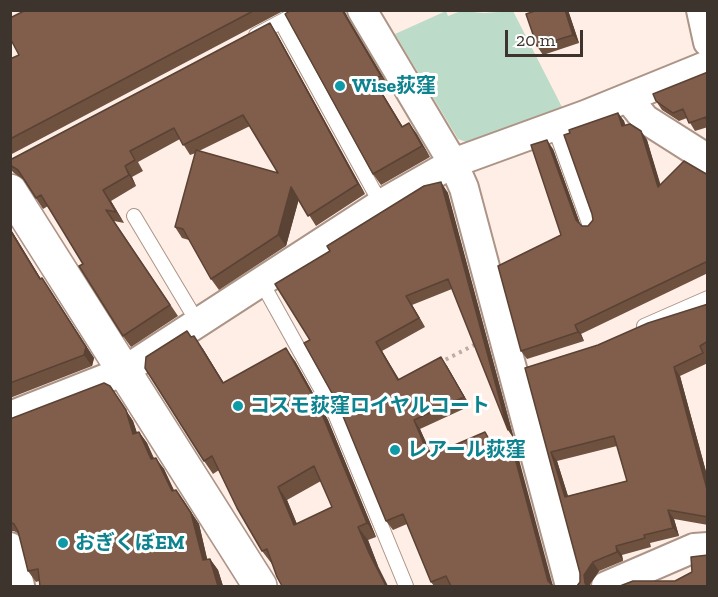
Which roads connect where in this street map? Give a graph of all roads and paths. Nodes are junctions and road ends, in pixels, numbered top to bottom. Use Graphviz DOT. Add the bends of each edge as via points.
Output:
graph roads {
  1 [pos="303,10"];
  2 [pos="362,10"];
  3 [pos="701,10"];
  4 [pos="281,22"];
  5 [pos="708,42"];
  6 [pos="240,44"];
  7 [pos="708,65"];
  8 [pos="628,98"];
  9 [pos="554,126"];
  10 [pos="708,159"];
  11 [pos="453,163"];
  12 [pos="10,191"];
  13 [pos="381,204"];
  14 [pos="134,216"];
  15 [pos="590,226"];
  16 [pos="262,283"];
  17 [pos="708,298"];
  18 [pos="198,323"];
  19 [pos="502,330"];
  20 [pos="633,331"];
  21 [pos="429,368"];
  22 [pos="122,372"];
  23 [pos="10,416"];
  24 [pos="10,547"];
  25 [pos="708,547"];
  26 [pos="20,586"];
  27 [pos="260,586"];
  28 [pos="406,586"];
  29 [pos="570,586"];
  30 [pos="606,586"];
  1 -- 4 [label="lane"];
  2 -- 11 [label="street"];
  3 -- 5 [label="street"];
  4 -- 6 [label="lane"];
  4 -- 13 [label="lane"];
  7 -- 8 [label="street"];
  8 -- 9 [label="street"];
  8 -- 10 [label="street" via="645,119"];
  9 -- 11 [label="street"];
  9 -- 15 [label="lane"];
  11 -- 13 [label="street"];
  11 -- 19 [label="street" via="464,188"];
  12 -- 22 [label="street"];
  13 -- 16 [label="street"];
  14 -- 18 [label="lane"];
  16 -- 18 [label="street"];
  16 -- 28 [label="lane" via="336,416"];
  17 -- 20 [label="lane"];
  18 -- 22 [label="street"];
  19 -- 21 [label="path"];
  19 -- 29 [label="street" via="519,371"];
  22 -- 23 [label="street"];
  22 -- 27 [label="street"];
  24 -- 26 [label="street"];
  25 -- 30 [label="street" via="694,548"];
}
